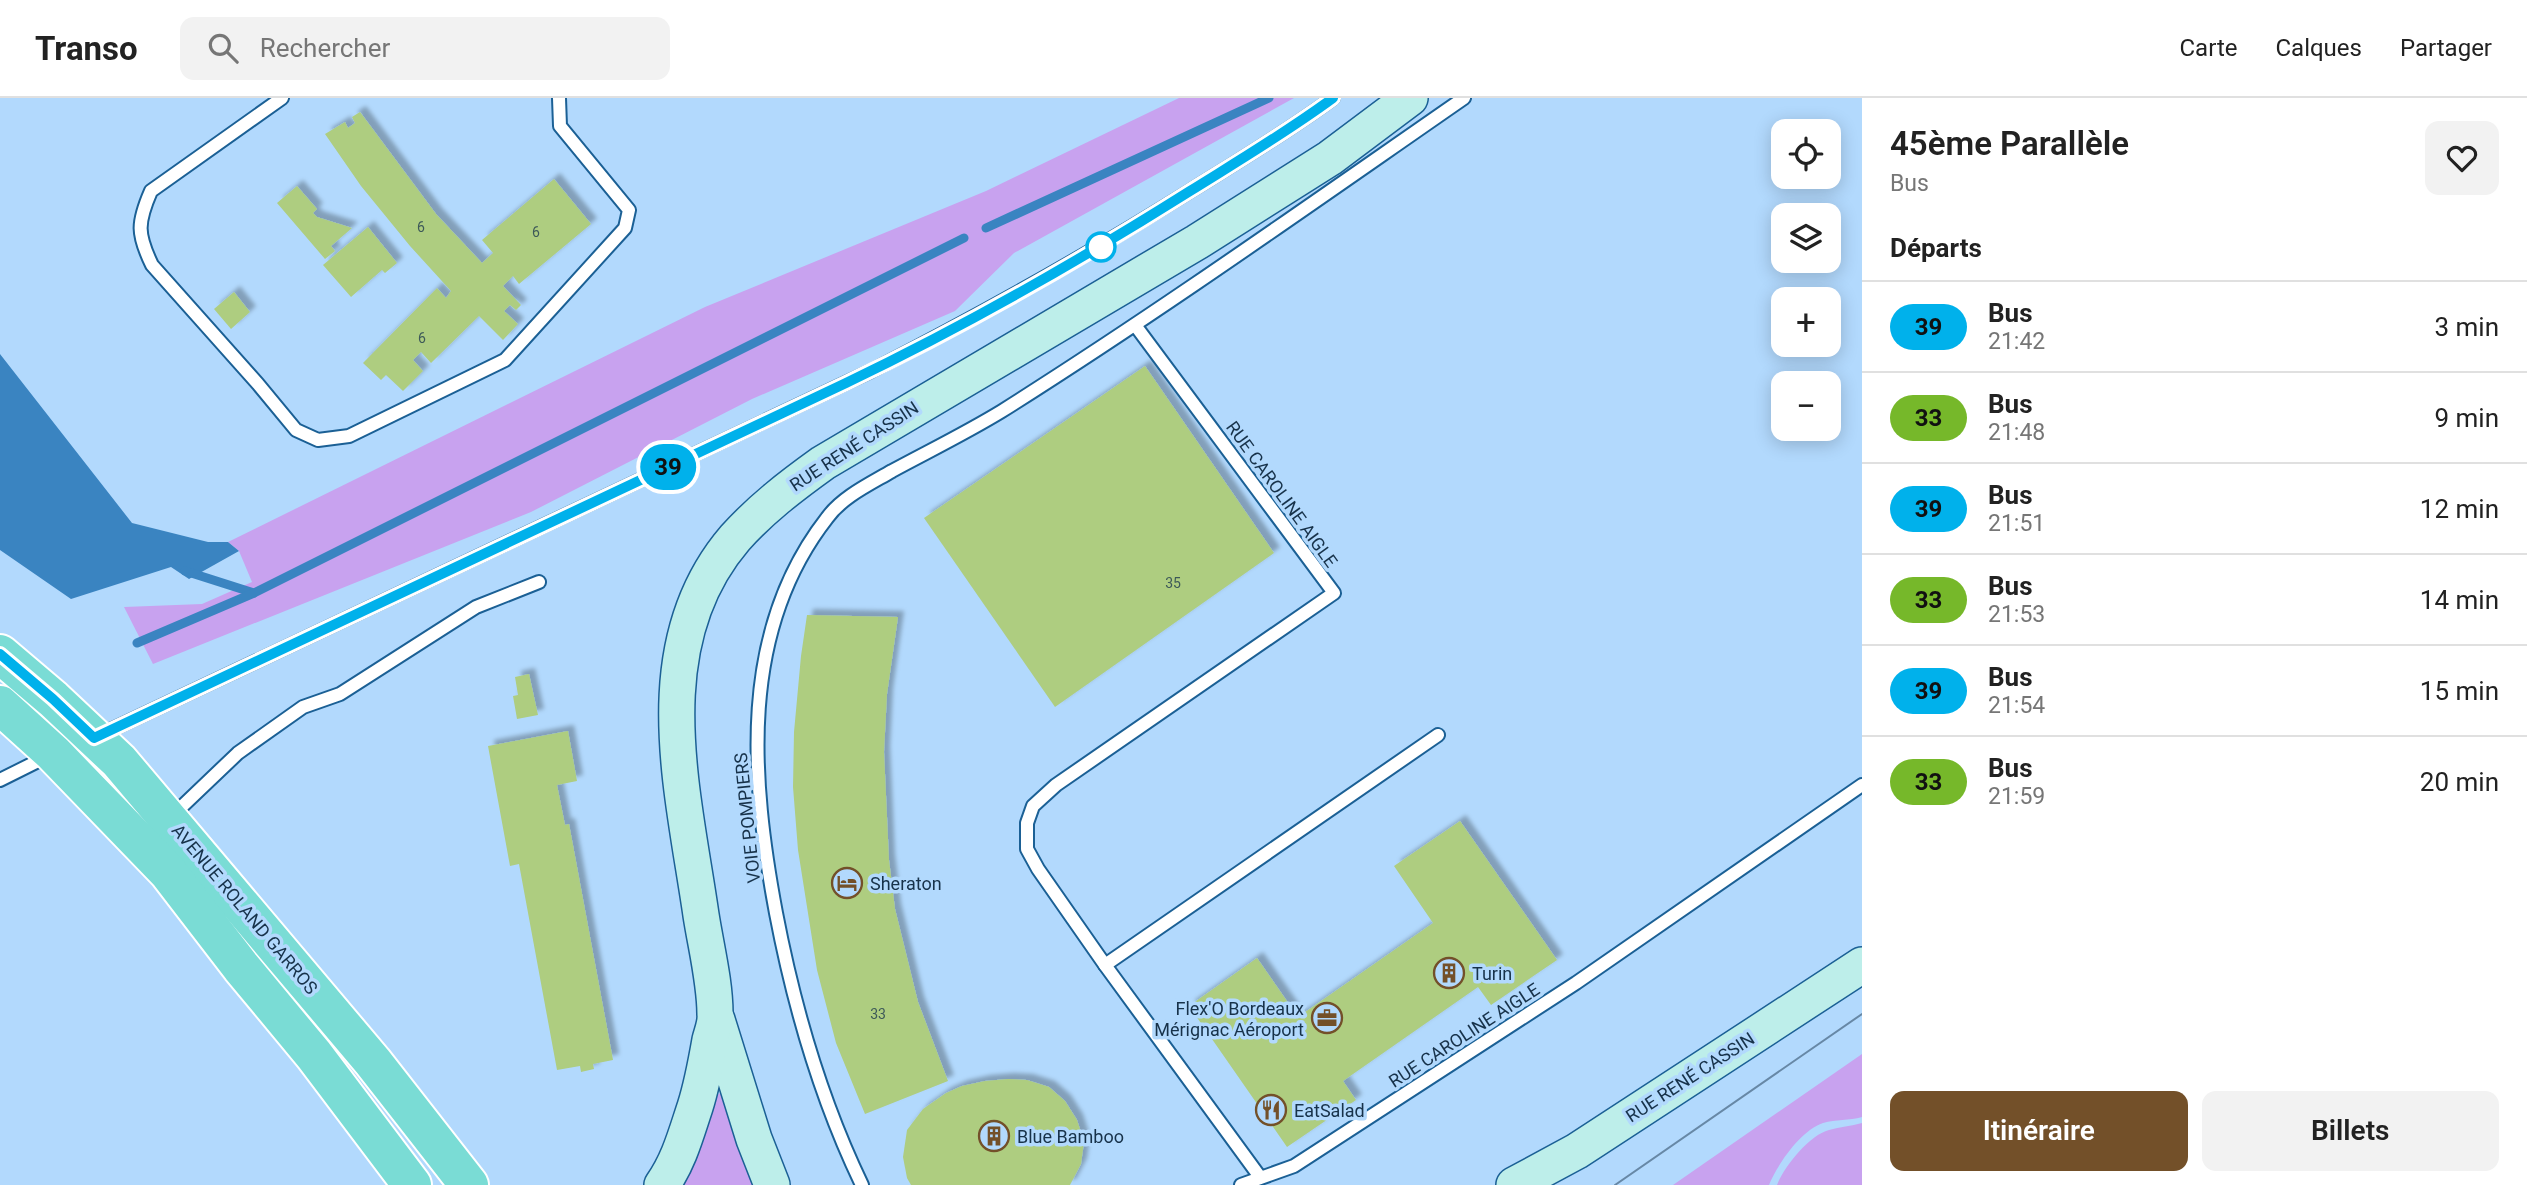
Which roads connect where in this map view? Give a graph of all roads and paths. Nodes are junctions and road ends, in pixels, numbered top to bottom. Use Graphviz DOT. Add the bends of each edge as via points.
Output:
graph roads {
  1 [pos="282,98"];
  2 [pos="559,98"];
  3 [pos="1333,98"];
  4 [pos="1410,98"];
  5 [pos="1464,98"];
  6 [pos="1135,325"];
  7 [pos="539,582"];
  8 [pos="0,654"];
  9 [pos="0,705"];
  10 [pos="1438,736"];
  11 [pos="56,737"];
  12 [pos="94,738"];
  13 [pos="0,779"];
  14 [pos="1862,785"];
  15 [pos="169,819"];
  16 [pos="1105,965"];
  17 [pos="1862,965"];
  18 [pos="716,1016"];
  19 [pos="1260,1177"];
  20 [pos="412,1185"];
  21 [pos="469,1185"];
  22 [pos="662,1185"];
  23 [pos="772,1185"];
  24 [pos="862,1185"];
  25 [pos="1241,1185"];
  26 [pos="1514,1185"];
  1 -- 2 [label="lane" via="150,191 141,214 141,241 152,265 296,430 318,440 349,436 505,360 625,228 629,210 560,126"];
  3 -- 12 [label="lane" via="1100,247 951,330"];
  4 -- 18 [label="street, RUE RENÉ CASSIN" via="1330,158 1197,242 823,463 766,507 733,540 690,619 676,689 678,756"];
  5 -- 6 [label="lane"];
  6 -- 16 [label="lane, RUE CAROLINE AIGLE" via="1334,593 1056,785 1033,806 1027,823 1027,849"];
  6 -- 24 [label="lane, VOIE POMPIERS" via="998,413 865,487 829,514 785,589 773,626 757,722 756,769 765,849 783,950 811,1058"];
  7 -- 15 [label="lane" via="477,607 340,694 303,707 238,753"];
  8 -- 12 [label="main road, AVENUE ROLAND GARROS"];
  9 -- 11 [label="main road, AVENUE ROLAND GARROS"];
  10 -- 16 [label="lane"];
  11 -- 12 [label="lane"];
  11 -- 13 [label="lane" via="45,760"];
  11 -- 20 [label="main road, AVENUE ROLAND GARROS" via="169,872"];
  12 -- 15 [label="main road, AVENUE ROLAND GARROS"];
  14 -- 19 [label="lane, RUE CAROLINE AIGLE" via="1576,983 1294,1166"];
  15 -- 21 [label="main road, AVENUE ROLAND GARROS" via="373,1062"];
  16 -- 19 [label="lane, RUE CAROLINE AIGLE"];
  17 -- 26 [label="street, RUE RENÉ CASSIN" via="1577,1151"];
  18 -- 22 [label="street, RUE RENÉ CASSIN" via="701,1088 681,1150"];
  18 -- 23 [label="street"];
  19 -- 25 [label="lane"];
}
